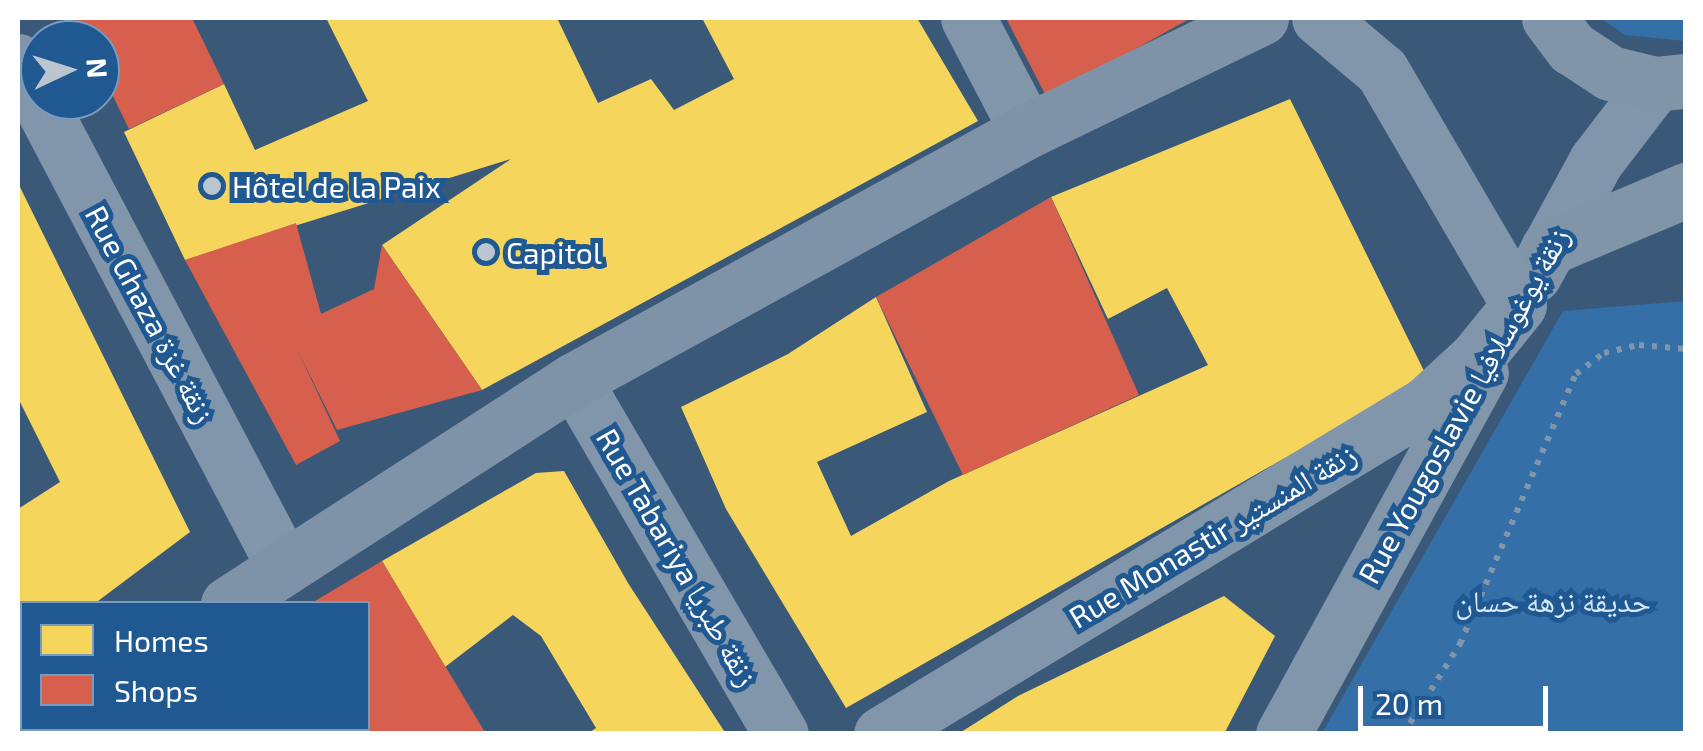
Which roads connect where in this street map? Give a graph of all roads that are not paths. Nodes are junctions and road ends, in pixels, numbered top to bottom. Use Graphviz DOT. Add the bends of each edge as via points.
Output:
graph roads {
  1 [pos="968,18"];
  2 [pos="1261,18"];
  3 [pos="1319,18"];
  4 [pos="1546,22"];
  5 [pos="18,61"];
  6 [pos="1676,83"];
  7 [pos="1027,131"];
  8 [pos="1686,190"];
  9 [pos="1548,248"];
  10 [pos="1519,305"];
  11 [pos="574,380"];
  12 [pos="284,568"];
  13 [pos="233,601"];
  14 [pos="782,734"];
  15 [pos="881,734"];
  16 [pos="1284,734"];
  1 -- 7 [label="street"];
  2 -- 7 [label="main road"];
  3 -- 10 [label="street" via="1382,71"];
  4 -- 6 [label="main road" via="1610,73"];
  5 -- 12 [label="street, Rue Ghaza زنقة غزة"];
  6 -- 9 [label="street, Rue Yougoslavie زنقة يوغوسلافيا" via="1596,160"];
  7 -- 11 [label="main road"];
  8 -- 9 [label="main road"];
  9 -- 10 [label="street, Rue Yougoslavie زنقة يوغوسلافيا"];
  10 -- 15 [label="street, Rue Monastir زنقة المنستير" via="1426,404"];
  10 -- 16 [label="street, Rue Yougoslavie زنقة يوغوسلافيا"];
  11 -- 12 [label="main road"];
  11 -- 14 [label="street, Rue Tabariya زنقة طبريا"];
  12 -- 13 [label="main road"];
}
